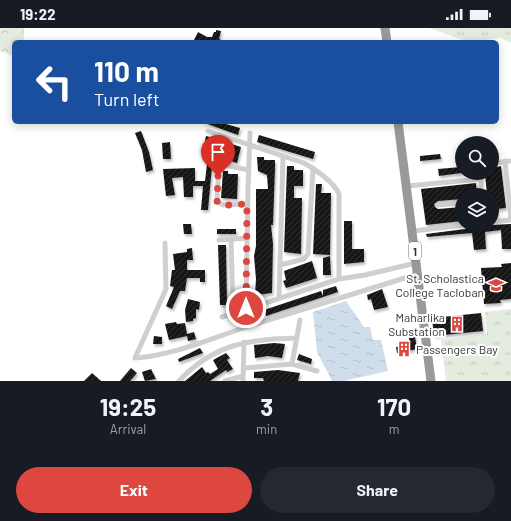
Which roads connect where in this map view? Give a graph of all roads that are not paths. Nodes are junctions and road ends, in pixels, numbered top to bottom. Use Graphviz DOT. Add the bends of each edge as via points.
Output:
graph roads {
  1 [pos="386,28"];
  2 [pos="387,40"];
  3 [pos="398,124"];
  4 [pos="208,131"];
  5 [pos="250,133"];
  6 [pos="250,144"];
  7 [pos="283,157"];
  8 [pos="505,161"];
  9 [pos="511,161"];
  10 [pos="211,162"];
  11 [pos="499,162"];
  12 [pos="219,164"];
  13 [pos="312,168"];
  14 [pos="248,170"];
  15 [pos="470,180"];
  16 [pos="407,186"];
  17 [pos="247,204"];
  18 [pos="455,204"];
  19 [pos="438,205"];
  20 [pos="511,220"];
  21 [pos="499,221"];
  22 [pos="455,226"];
  23 [pos="413,231"];
  24 [pos="247,238"];
  25 [pos="231,239"];
  26 [pos="219,240"];
  27 [pos="165,243"];
  28 [pos="416,263"];
  29 [pos="280,265"];
  30 [pos="418,274"];
  31 [pos="339,279"];
  32 [pos="279,298"];
  33 [pos="246,308"];
  34 [pos="233,312"];
  35 [pos="222,317"];
  36 [pos="300,320"];
  37 [pos="297,338"];
  38 [pos="244,342"];
  39 [pos="292,364"];
  40 [pos="244,368"];
  41 [pos="317,371"];
  42 [pos="243,378"];
  43 [pos="179,381"];
  44 [pos="225,381"];
  45 [pos="431,381"];
  1 -- 2 [label="highway"];
  3 -- 16 [label="highway, 1"];
  4 -- 6 [label="street"];
  5 -- 6 [label="street"];
  6 -- 7 [label="street"];
  6 -- 14 [label="street"];
  7 -- 13 [label="street"];
  7 -- 29 [label="street"];
  8 -- 9 [label="street"];
  8 -- 11 [label="street"];
  8 -- 20 [label="street"];
  10 -- 12 [label="street"];
  12 -- 14 [label="street"];
  12 -- 17 [label="street" via="217,201 223,205"];
  13 -- 29 [label="street" via="308,254 304,259"];
  13 -- 31 [label="street" via="335,187 339,194"];
  14 -- 17 [label="street"];
  15 -- 16 [label="street"];
  16 -- 23 [label="highway, 1"];
  17 -- 24 [label="street"];
  18 -- 19 [label="street"];
  20 -- 21 [label="street"];
  22 -- 23 [label="street"];
  23 -- 28 [label="highway, 1"];
  24 -- 25 [label="street"];
  24 -- 33 [label="street"];
  25 -- 26 [label="street"];
  25 -- 34 [label="street"];
  27 -- 30 [label="street" via="166,289 135,358 199,344"];
  28 -- 30 [label="highway, 1"];
  28 -- 31 [label="street"];
  29 -- 32 [label="street"];
  30 -- 45 [label="highway, 1"];
  31 -- 32 [label="street"];
  32 -- 33 [label="street"];
  33 -- 34 [label="street"];
  34 -- 35 [label="street"];
  36 -- 37 [label="street"];
  37 -- 38 [label="street"];
  37 -- 39 [label="street"];
  38 -- 40 [label="street"];
  38 -- 43 [label="street" via="212,355"];
  39 -- 40 [label="street"];
  39 -- 41 [label="street"];
  40 -- 42 [label="street"];
  42 -- 44 [label="street"];
}
